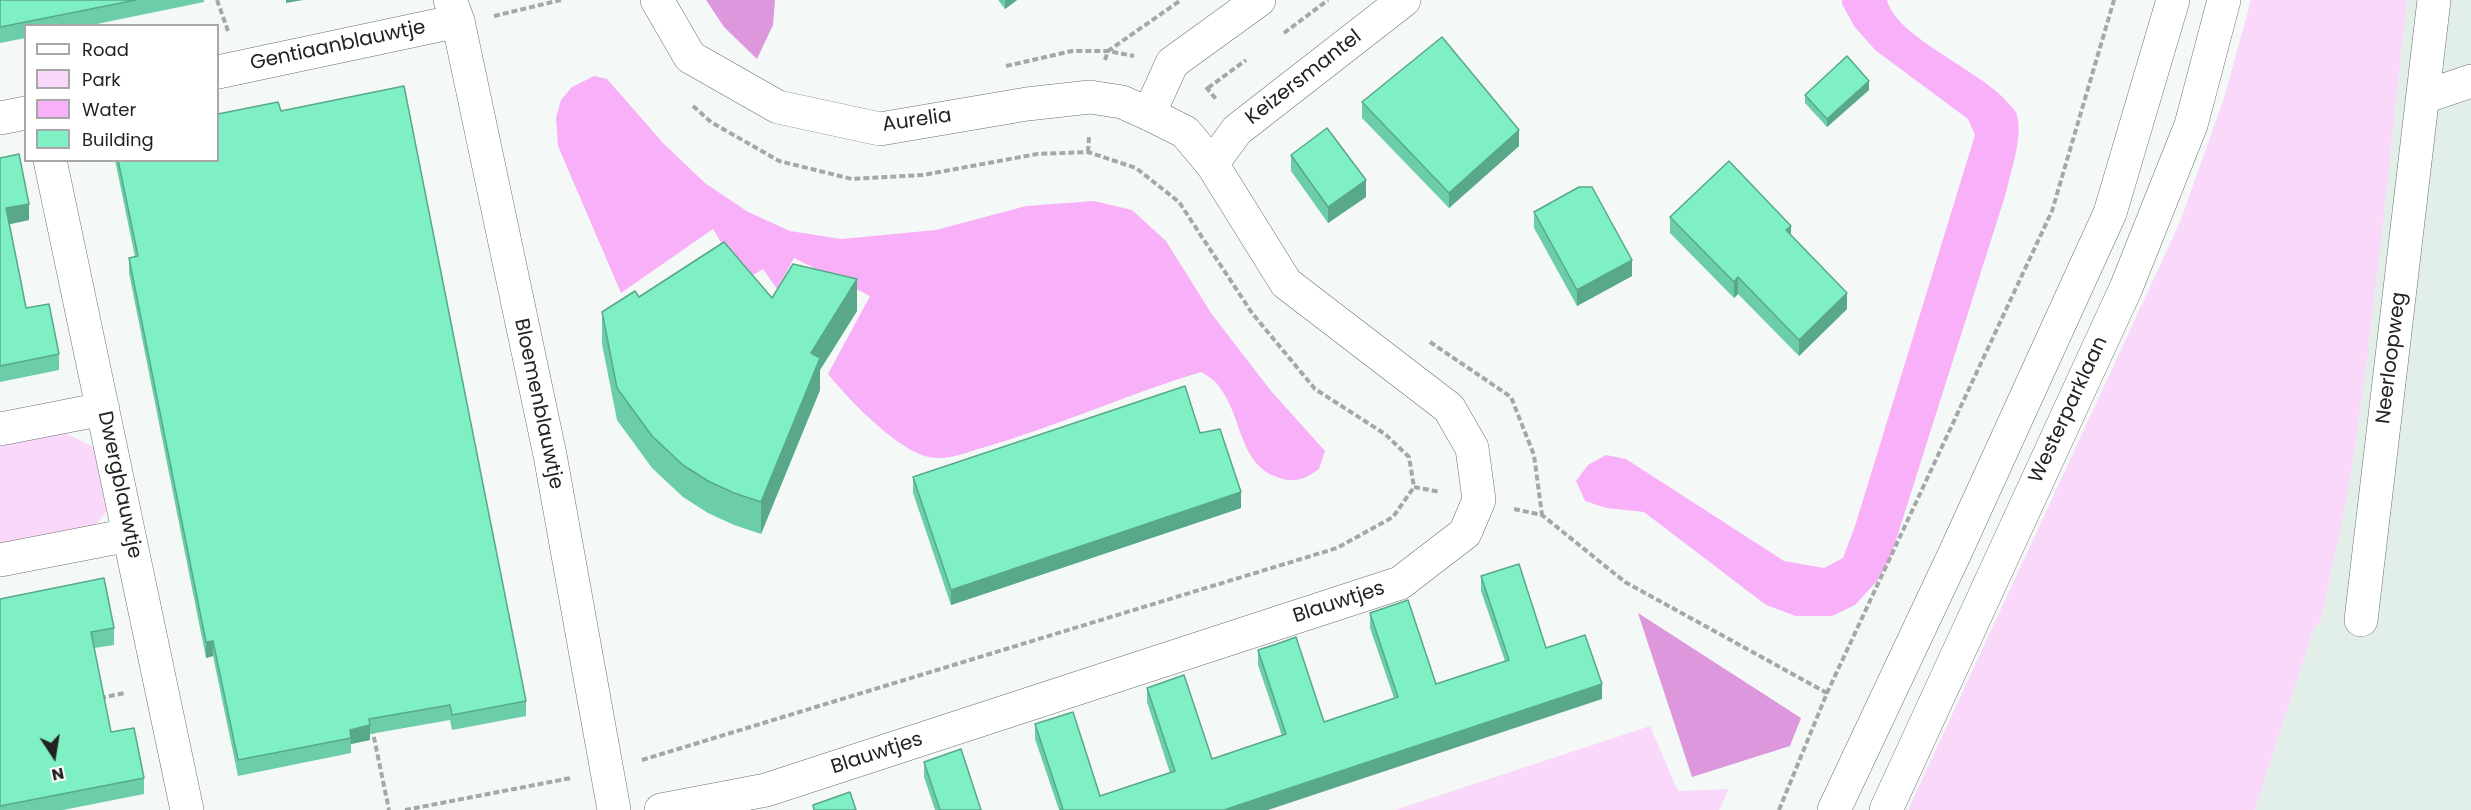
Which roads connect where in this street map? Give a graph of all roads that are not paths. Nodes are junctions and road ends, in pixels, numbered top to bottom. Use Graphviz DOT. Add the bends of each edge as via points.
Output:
graph roads {
  1 [pos="657,0"];
  2 [pos="1259,0"];
  3 [pos="1404,0"];
  4 [pos="2173,0"];
  5 [pos="2224,0"];
  6 [pos="2434,0"];
  7 [pos="454,10"];
  8 [pos="219,72"];
  9 [pos="2471,81"];
  10 [pos="2424,97"];
  11 [pos="24,113"];
  12 [pos="1149,114"];
  13 [pos="0,118"];
  14 [pos="50,162"];
  15 [pos="1212,164"];
  16 [pos="103,409"];
  17 [pos="0,429"];
  18 [pos="129,535"];
  19 [pos="0,560"];
  20 [pos="2361,620"];
  21 [pos="187,810"];
  22 [pos="614,810"];
  23 [pos="661,810"];
  24 [pos="1834,810"];
  25 [pos="1886,810"];
  1 -- 12 [label="street, Aurelia" via="690,57 778,108 880,129 1090,97 1122,102"];
  2 -- 12 [label="street" via="1172,63"];
  3 -- 15 [label="street, Keizersmantel" via="1237,130"];
  4 -- 24 [label="street" via="2110,213"];
  5 -- 25 [label="street, Westerparklaan" via="2191,125 2126,288"];
  6 -- 10 [label="street, Neerloopweg"];
  7 -- 8 [label="street, Gentiaanblauwtje"];
  7 -- 22 [label="street, Bloemenblauwtje" via="550,455"];
  9 -- 10 [label="street"];
  10 -- 20 [label="street, Neerloopweg"];
  11 -- 13 [label="street"];
  12 -- 15 [label="street, Blauwtjes" via="1185,132"];
  14 -- 16 [label="street, Dwergblauwtje"];
  15 -- 23 [label="street, Blauwtjes" via="1286,283 1449,408 1473,448 1479,500 1465,533 1400,583 766,790"];
  16 -- 17 [label="street"];
  16 -- 18 [label="street, Dwergblauwtje"];
  18 -- 19 [label="street"];
  18 -- 21 [label="street, Dwergblauwtje"];
}
